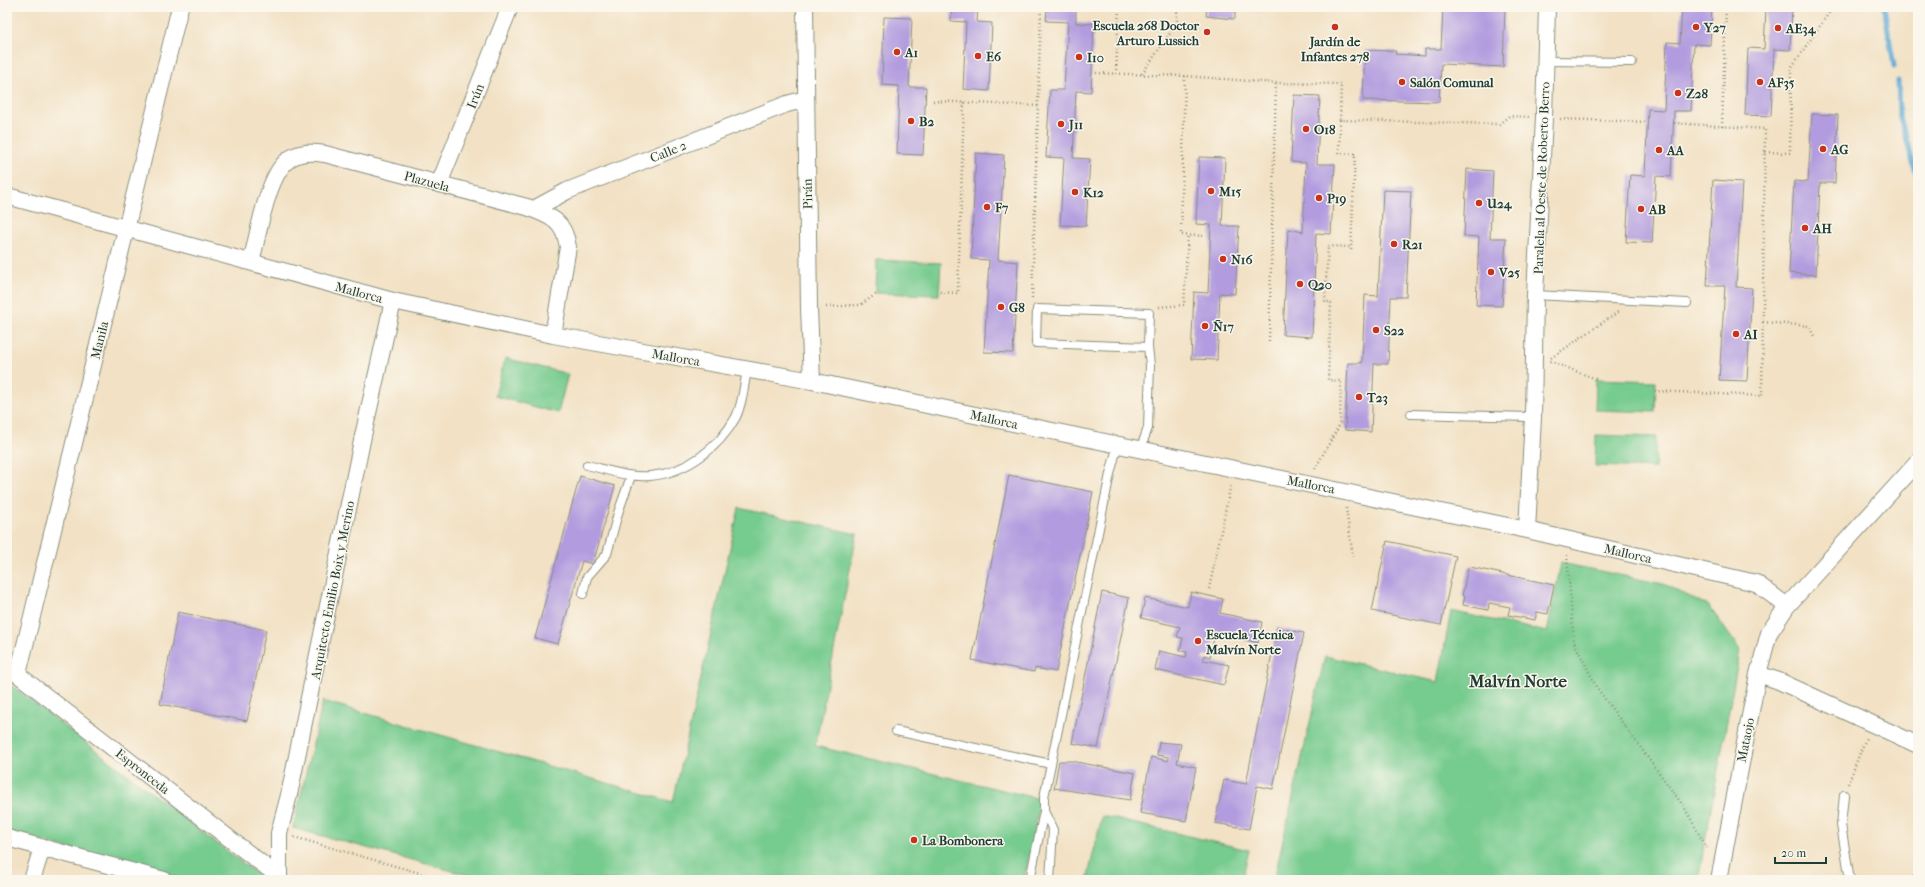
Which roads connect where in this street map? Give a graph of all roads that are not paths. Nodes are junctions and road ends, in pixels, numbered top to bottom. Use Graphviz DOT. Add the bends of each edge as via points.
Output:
graph roads {
  1 [pos="180,7"];
  2 [pos="510,7"];
  3 [pos="805,7"];
  4 [pos="1547,7"];
  5 [pos="1545,62"];
  6 [pos="1632,62"];
  7 [pos="806,99"];
  8 [pos="439,184"];
  9 [pos="7,196"];
  10 [pos="534,209"];
  11 [pos="126,228"];
  12 [pos="251,262"];
  13 [pos="1536,295"];
  14 [pos="393,301"];
  15 [pos="1687,303"];
  16 [pos="553,335"];
  17 [pos="1148,347"];
  18 [pos="747,370"];
  19 [pos="812,381"];
  20 [pos="1411,414"];
  21 [pos="1533,418"];
  22 [pos="1118,444"];
  23 [pos="1140,450"];
  24 [pos="1918,462"];
  25 [pos="587,465"];
  26 [pos="631,476"];
  27 [pos="1527,530"];
  28 [pos="583,594"];
  29 [pos="1787,606"];
  30 [pos="13,670"];
  31 [pos="1758,674"];
  32 [pos="896,731"];
  33 [pos="1918,746"];
  34 [pos="1051,764"];
  35 [pos="1844,796"];
  36 [pos="1044,811"];
  37 [pos="7,838"];
  38 [pos="42,848"];
  39 [pos="1720,876"];
  40 [pos="279,878"];
  41 [pos="32,880"];
  42 [pos="164,880"];
  43 [pos="1030,880"];
  44 [pos="1050,880"];
  45 [pos="1850,880"];
  1 -- 11 [label="street, Manila"];
  2 -- 8 [label="street, Irún"];
  3 -- 7 [label="street, Pirán"];
  4 -- 5 [label="street, Paralela al Oeste de Roberto Berro"];
  5 -- 6 [label="lane"];
  5 -- 13 [label="street, Paralela al Oeste de Roberto Berro"];
  7 -- 10 [label="street, Calle 2" via="787,104 567,191"];
  7 -- 19 [label="street, Pirán"];
  8 -- 10 [label="street, Plazuela"];
  8 -- 12 [label="street, Plazuela" via="325,154 310,151 299,154 287,160 272,183"];
  9 -- 11 [label="street, Mallorca"];
  10 -- 16 [label="street, Plazuela" via="553,218 562,227 568,247"];
  11 -- 12 [label="street, Mallorca"];
  11 -- 30 [label="street, Manila"];
  12 -- 14 [label="street, Mallorca"];
  13 -- 15 [label="lane"];
  13 -- 21 [label="street, Paralela al Oeste de Roberto Berro"];
  14 -- 16 [label="street, Mallorca"];
  14 -- 40 [label="street, Arquitecto Emilio Boix y Merino" via="279,833"];
  16 -- 18 [label="street, Mallorca"];
  17 -- 17 [label="lane" via="1149,313 1037,309 1036,343"];
  17 -- 23 [label="lane" via="1148,428"];
  18 -- 19 [label="street, Mallorca"];
  18 -- 26 [label="lane" via="742,401 736,417 709,451 693,462 670,471 651,476"];
  19 -- 22 [label="street, Mallorca"];
  20 -- 21 [label="lane"];
  21 -- 27 [label="street, Paralela al Oeste de Roberto Berro"];
  22 -- 23 [label="street, Mallorca"];
  22 -- 34 [label="lane"];
  23 -- 27 [label="street, Mallorca"];
  24 -- 29 [label="street"];
  25 -- 26 [label="lane"];
  26 -- 28 [label="lane" via="607,554 587,577"];
  27 -- 29 [label="street, Mallorca" via="1756,583"];
  29 -- 31 [label="street, Mataojo" via="1769,633"];
  30 -- 40 [label="street, Espronceda"];
  31 -- 33 [label="street" via="1779,681"];
  31 -- 39 [label="street, Mataojo"];
  32 -- 34 [label="lane"];
  34 -- 36 [label="lane" via="1044,797"];
  35 -- 45 [label="lane" via="1841,825"];
  36 -- 43 [label="lane"];
  36 -- 44 [label="lane" via="1053,830"];
  37 -- 38 [label="street"];
  38 -- 41 [label="street"];
  38 -- 42 [label="street"];
}
